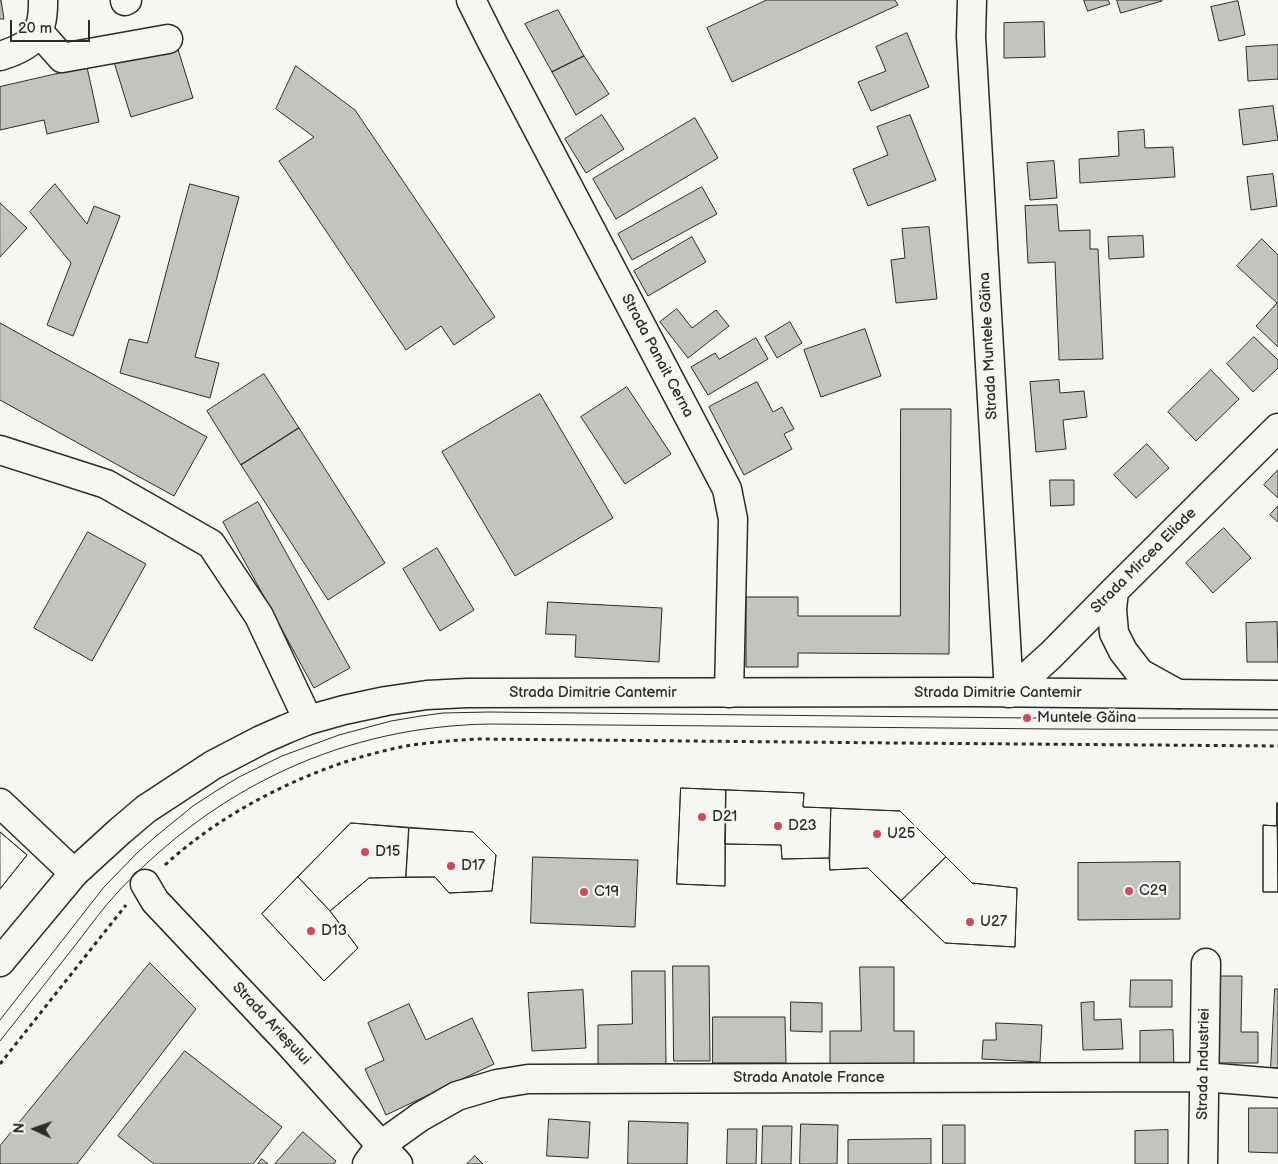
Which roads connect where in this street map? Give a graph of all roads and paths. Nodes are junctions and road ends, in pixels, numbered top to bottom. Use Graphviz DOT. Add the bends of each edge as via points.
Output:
graph roads {
  1 [pos="43,0"];
  2 [pos="471,0"];
  3 [pos="972,0"];
  4 [pos="39,32"];
  5 [pos="168,39"];
  6 [pos="0,56"];
  7 [pos="1278,428"];
  8 [pos="0,450"];
  9 [pos="1114,591"];
  10 [pos="1009,692"];
  11 [pos="729,693"];
  12 [pos="1178,694"];
  13 [pos="1278,695"];
  14 [pos="308,720"];
  15 [pos="1278,746"];
  16 [pos="0,803"];
  17 [pos="74,873"];
  18 [pos="145,884"];
  19 [pos="0,962"];
  20 [pos="1206,963"];
  21 [pos="0,1064"];
  22 [pos="1204,1076"];
  23 [pos="1278,1083"];
  24 [pos="382,1158"];
  25 [pos="1203,1164"];
  1 -- 4 [label="street"];
  2 -- 11 [label="street, Strada Panait Cerna" via="727,488 733,519"];
  3 -- 10 [label="street, Strada Muntele Găina" via="971,37"];
  4 -- 5 [label="street" via="62,58"];
  4 -- 6 [label="street" via="25,46"];
  7 -- 9 [label="street, Strada Mircea Eliade"];
  8 -- 14 [label="street" via="106,484 211,544 259,616"];
  9 -- 10 [label="street, Strada Mircea Eliade" via="1051,656"];
  9 -- 12 [label="street" via="1114,633 1123,651 1140,673"];
  10 -- 11 [label="street, Strada Dimitrie Cantemir"];
  10 -- 12 [label="street, Strada Dimitrie Cantemir"];
  11 -- 14 [label="street, Strada Dimitrie Cantemir" via="427,695 386,701"];
  12 -- 13 [label="street, Strada Dimitrie Cantemir"];
  14 -- 17 [label="street, Strada Dimitrie Cantemir" via="238,752 154,803"];
  15 -- 18 [label="path" via="446,741 374,754 324,770 258,800 180,851"];
  16 -- 17 [label="street"];
  17 -- 19 [label="street, Strada Dimitrie Cantemir"];
  18 -- 21 [label="path"];
  18 -- 24 [label="street, Strada Arieșului" via="155,901 288,1042"];
  20 -- 22 [label="street, Strada Industriei"];
  22 -- 23 [label="street, Strada Anatole France"];
  22 -- 24 [label="street, Strada Anatole France" via="528,1079 458,1096 420,1117"];
  22 -- 25 [label="street, Strada Industriei"];
}
